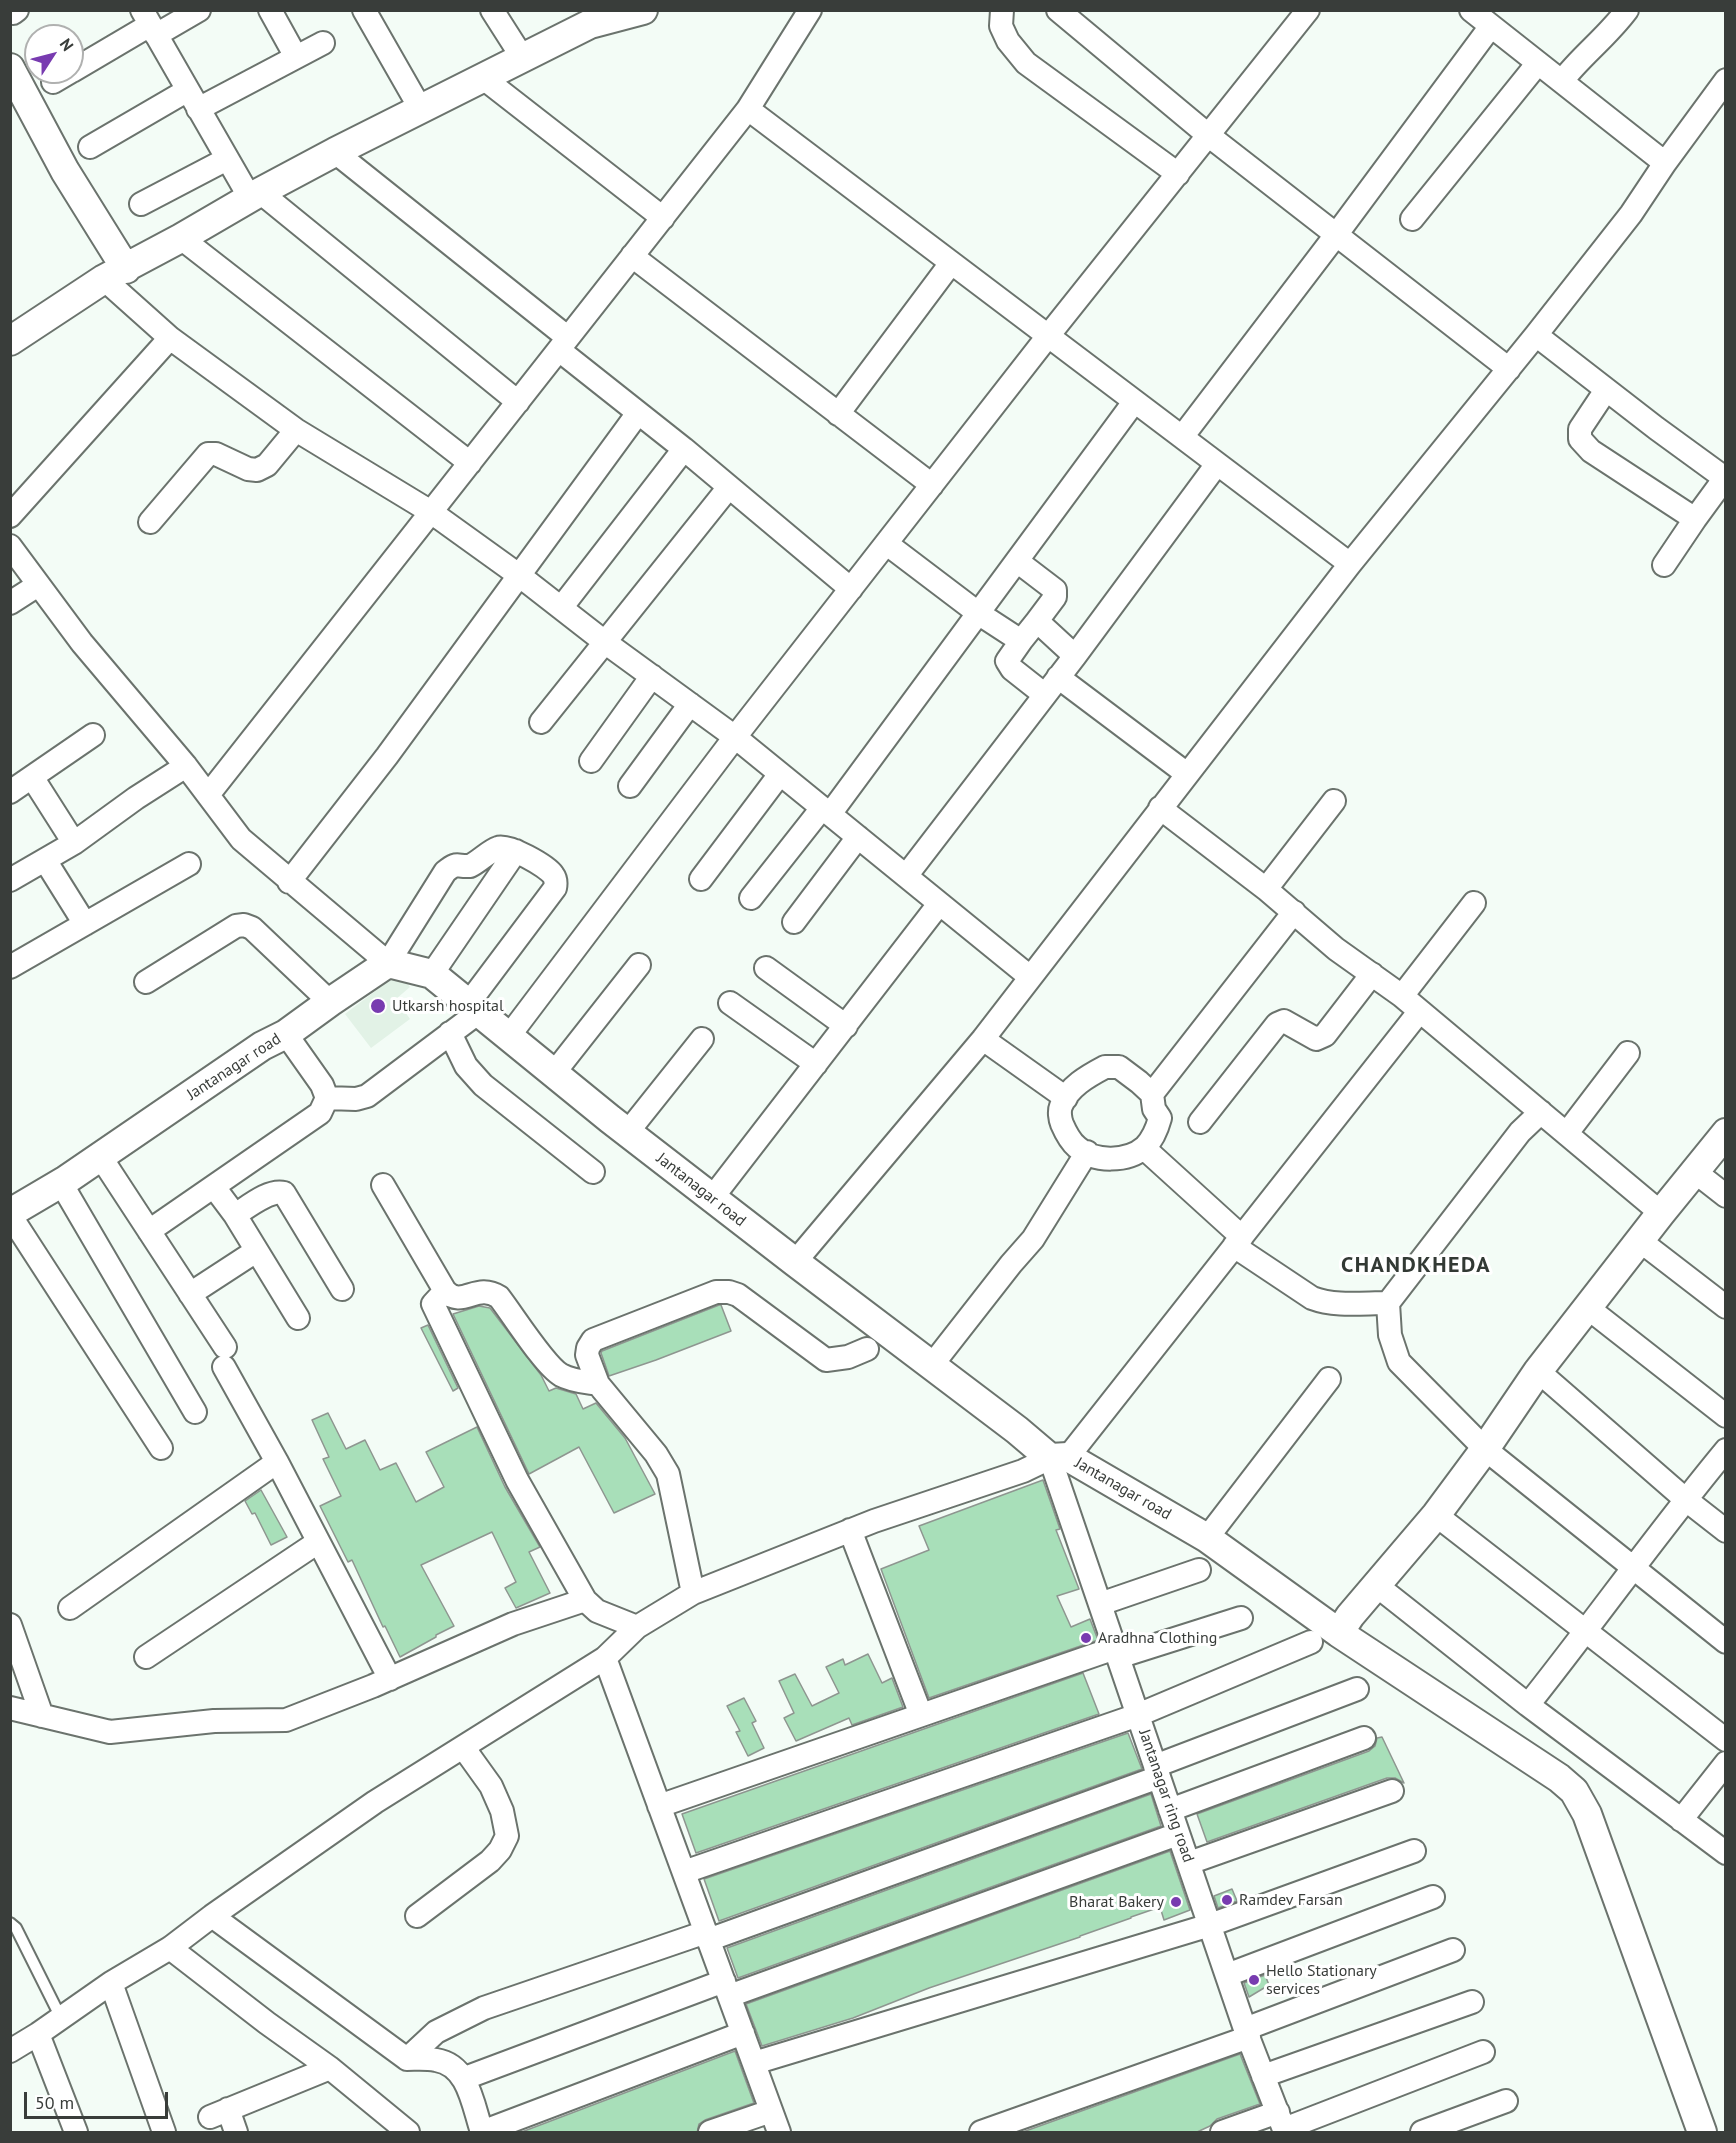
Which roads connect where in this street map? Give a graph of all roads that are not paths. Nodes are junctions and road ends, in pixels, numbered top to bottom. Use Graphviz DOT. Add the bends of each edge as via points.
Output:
graph roads {
  1 [pos="199,10"];
  2 [pos="364,10"];
  3 [pos="492,10"];
  4 [pos="643,10"];
  5 [pos="810,10"];
  6 [pos="1002,10"];
  7 [pos="1058,10"];
  8 [pos="1308,10"];
  9 [pos="1471,10"];
  10 [pos="1627,10"];
  11 [pos="280,14"];
  12 [pos="585,17"];
  13 [pos="149,24"];
  14 [pos="1491,26"];
  15 [pos="323,43"];
  16 [pos="296,57"];
  17 [pos="522,57"];
  18 [pos="84,63"];
  19 [pos="1538,63"];
  20 [pos="10,68"];
  21 [pos="482,77"];
  22 [pos="1725,80"];
  23 [pos="1562,81"];
  24 [pos="193,99"];
  25 [pos="420,108"];
  26 [pos="748,109"];
  27 [pos="1208,135"];
  28 [pos="90,147"];
  29 [pos="335,152"];
  30 [pos="227,159"];
  31 [pos="1665,164"];
  32 [pos="1178,174"];
  33 [pos="255,195"];
  34 [pos="141,204"];
  35 [pos="663,218"];
  36 [pos="1412,219"];
  37 [pos="1336,235"];
  38 [pos="182,238"];
  39 [pos="632,256"];
  40 [pos="951,263"];
  41 [pos="115,274"];
  42 [pos="1536,335"];
  43 [pos="1048,336"];
  44 [pos="170,338"];
  45 [pos="10,341"];
  46 [pos="563,344"];
  47 [pos="1509,369"];
  48 [pos="1606,390"];
  49 [pos="518,402"];
  50 [pos="1134,402"];
  51 [pos="638,413"];
  52 [pos="838,414"];
  53 [pos="296,430"];
  54 [pos="1182,437"];
  55 [pos="684,449"];
  56 [pos="470,463"];
  57 [pos="1217,464"];
  58 [pos="1725,478"];
  59 [pos="932,485"];
  60 [pos="729,487"];
  61 [pos="431,512"];
  62 [pos="10,516"];
  63 [pos="1695,519"];
  64 [pos="150,522"];
  65 [pos="887,544"];
  66 [pos="10,546"];
  67 [pos="1017,561"];
  68 [pos="1350,564"];
  69 [pos="1664,565"];
  70 [pos="520,576"];
  71 [pos="38,585"];
  72 [pos="851,589"];
  73 [pos="10,603"];
  74 [pos="561,608"];
  75 [pos="978,613"];
  76 [pos="1037,621"];
  77 [pos="1021,641"];
  78 [pos="606,644"];
  79 [pos="1075,656"];
  80 [pos="652,676"];
  81 [pos="1052,686"];
  82 [pos="690,704"];
  83 [pos="541,722"];
  84 [pos="93,735"];
  85 [pos="735,737"];
  86 [pos="591,761"];
  87 [pos="186,765"];
  88 [pos="780,774"];
  89 [pos="1187,774"];
  90 [pos="32,777"];
  91 [pos="630,786"];
  92 [pos="10,792"];
  93 [pos="208,795"];
  94 [pos="1334,801"];
  95 [pos="1160,808"];
  96 [pos="826,811"];
  97 [pos="858,837"];
  98 [pos="74,843"];
  99 [pos="516,851"];
  100 [pos="45,860"];
  101 [pos="189,864"];
  102 [pos="906,876"];
  103 [pos="700,879"];
  104 [pos="10,880"];
  105 [pos="289,882"];
  106 [pos="1266,889"];
  107 [pos="751,898"];
  108 [pos="1474,903"];
  109 [pos="939,904"];
  110 [pos="1294,912"];
  111 [pos="794,922"];
  112 [pos="85,924"];
  113 [pos="388,963"];
  114 [pos="639,964"];
  115 [pos="10,967"];
  116 [pos="766,968"];
  117 [pos="432,974"];
  118 [pos="1372,974"];
  119 [pos="1030,978"];
  120 [pos="146,982"];
  121 [pos="1402,996"];
  122 [pos="330,1002"];
  123 [pos="730,1003"];
  124 [pos="473,1008"];
  125 [pos="1419,1012"];
  126 [pos="846,1026"];
  127 [pos="450,1033"];
  128 [pos="286,1034"];
  129 [pos="509,1036"];
  130 [pos="983,1038"];
  131 [pos="702,1040"];
  132 [pos="1628,1053"];
  133 [pos="816,1064"];
  134 [pos="554,1073"];
  135 [pos="1152,1094"];
  136 [pos="327,1098"];
  137 [pos="1066,1098"];
  138 [pos="1541,1112"];
  139 [pos="1200,1122"];
  140 [pos="627,1133"];
  141 [pos="1567,1133"];
  142 [pos="1725,1133"];
  143 [pos="1144,1148"];
  144 [pos="1087,1152"];
  145 [pos="100,1156"];
  146 [pos="1694,1171"];
  147 [pos="593,1172"];
  148 [pos="61,1183"];
  149 [pos="383,1185"];
  150 [pos="214,1187"];
  151 [pos="1725,1196"];
  152 [pos="712,1198"];
  153 [pos="1661,1213"];
  154 [pos="10,1214"];
  155 [pos="235,1215"];
  156 [pos="149,1231"];
  157 [pos="1640,1240"];
  158 [pos="1238,1241"];
  159 [pos="256,1251"];
  160 [pos="795,1262"];
  161 [pos="342,1289"];
  162 [pos="445,1291"];
  163 [pos="190,1294"];
  164 [pos="1388,1303"];
  165 [pos="1725,1307"];
  166 [pos="1588,1308"];
  167 [pos="298,1318"];
  168 [pos="867,1349"];
  169 [pos="932,1365"];
  170 [pos="1538,1371"];
  171 [pos="1329,1379"];
  172 [pos="598,1384"];
  173 [pos="195,1412"];
  174 [pos="1725,1416"];
  175 [pos="161,1448"];
  176 [pos="1485,1449"];
  177 [pos="1725,1450"];
  178 [pos="1059,1458"];
  179 [pos="277,1462"];
  180 [pos="1685,1499"];
  181 [pos="1437,1515"];
  182 [pos="850,1530"];
  183 [pos="1725,1531"];
  184 [pos="1207,1538"];
  185 [pos="318,1542"];
  186 [pos="1633,1569"];
  187 [pos="1199,1570"];
  188 [pos="1376,1585"];
  189 [pos="693,1593"];
  190 [pos="585,1600"];
  191 [pos="1100,1604"];
  192 [pos="70,1608"];
  193 [pos="1241,1618"];
  194 [pos="10,1625"];
  195 [pos="637,1627"];
  196 [pos="1587,1632"];
  197 [pos="1339,1633"];
  198 [pos="1311,1642"];
  199 [pos="1725,1642"];
  200 [pos="1116,1652"];
  201 [pos="146,1657"];
  202 [pos="605,1659"];
  203 [pos="390,1679"];
  204 [pos="1357,1689"];
  205 [pos="1528,1705"];
  206 [pos="10,1708"];
  207 [pos="921,1715"];
  208 [pos="1138,1715"];
  209 [pos="42,1716"];
  210 [pos="1365,1738"];
  211 [pos="1725,1740"];
  212 [pos="463,1747"];
  213 [pos="1725,1763"];
  214 [pos="1157,1771"];
  215 [pos="1392,1791"];
  216 [pos="659,1806"];
  217 [pos="1170,1810"];
  218 [pos="1681,1820"];
  219 [pos="1178,1834"];
  220 [pos="1414,1851"];
  221 [pos="1725,1853"];
  222 [pos="1189,1863"];
  223 [pos="684,1872"];
  224 [pos="1433,1897"];
  225 [pos="212,1916"];
  226 [pos="417,1916"];
  227 [pos="10,1923"];
  228 [pos="1210,1925"];
  229 [pos="707,1936"];
  230 [pos="170,1948"];
  231 [pos="1453,1950"];
  232 [pos="1227,1975"];
  233 [pos="111,1983"];
  234 [pos="726,1988"];
  235 [pos="1472,2002"];
  236 [pos="61,2018"];
  237 [pos="743,2033"];
  238 [pos="1247,2033"];
  239 [pos="38,2034"];
  240 [pos="10,2051"];
  241 [pos="1483,2052"];
  242 [pos="407,2059"];
  243 [pos="754,2063"];
  244 [pos="330,2068"];
  245 [pos="1263,2076"];
  246 [pos="465,2078"];
  247 [pos="1506,2101"];
  248 [pos="771,2111"];
  249 [pos="1282,2125"];
  250 [pos="400,2131"];
  251 [pos="482,2132"];
  252 [pos="76,2133"];
  253 [pos="164,2133"];
  254 [pos="236,2133"];
  255 [pos="710,2133"];
  256 [pos="779,2133"];
  257 [pos="981,2133"];
  258 [pos="1222,2133"];
  259 [pos="1422,2133"];
  260 [pos="1702,2133"];
  1 -- 13 [label="street"];
  2 -- 25 [label="street"];
  3 -- 17 [label="street"];
  4 -- 12 [label="street"];
  5 -- 26 [label="street"];
  6 -- 32 [label="street" via="1001,26 1026,63"];
  7 -- 27 [label="street"];
  8 -- 27 [label="street"];
  9 -- 14 [label="street"];
  10 -- 23 [label="street"];
  11 -- 16 [label="street"];
  12 -- 17 [label="street"];
  13 -- 18 [label="street"];
  13 -- 24 [label="street"];
  14 -- 19 [label="street"];
  14 -- 37 [label="street"];
  15 -- 16 [label="street"];
  16 -- 24 [label="street"];
  17 -- 21 [label="street"];
  19 -- 23 [label="street"];
  19 -- 36 [label="street"];
  20 -- 41 [label="street"];
  21 -- 25 [label="street"];
  21 -- 35 [label="street"];
  22 -- 31 [label="street"];
  23 -- 31 [label="street"];
  24 -- 28 [label="street"];
  24 -- 30 [label="street"];
  25 -- 29 [label="street"];
  26 -- 35 [label="street"];
  26 -- 40 [label="street"];
  27 -- 32 [label="street"];
  27 -- 37 [label="street"];
  29 -- 33 [label="street"];
  29 -- 46 [label="street"];
  30 -- 33 [label="street"];
  30 -- 34 [label="street"];
  31 -- 42 [label="street"];
  32 -- 43 [label="street"];
  33 -- 38 [label="street"];
  33 -- 49 [label="street"];
  35 -- 39 [label="street"];
  37 -- 47 [label="street"];
  37 -- 54 [label="street"];
  38 -- 41 [label="street"];
  38 -- 56 [label="street"];
  39 -- 46 [label="street"];
  39 -- 52 [label="street"];
  40 -- 43 [label="street"];
  40 -- 52 [label="street"];
  41 -- 44 [label="street"];
  41 -- 45 [label="street"];
  42 -- 47 [label="street"];
  42 -- 48 [label="street"];
  43 -- 50 [label="street"];
  43 -- 59 [label="street"];
  44 -- 53 [label="street"];
  44 -- 62 [label="street"];
  46 -- 49 [label="street"];
  46 -- 51 [label="street"];
  47 -- 68 [label="street"];
  48 -- 58 [label="street"];
  48 -- 63 [label="street" via="1580,429 1583,444"];
  49 -- 56 [label="street"];
  50 -- 54 [label="street"];
  50 -- 67 [label="street"];
  51 -- 55 [label="street"];
  51 -- 70 [label="street"];
  52 -- 59 [label="street"];
  53 -- 61 [label="street"];
  53 -- 64 [label="street" via="267,465 257,470 208,454"];
  54 -- 57 [label="street"];
  55 -- 60 [label="street"];
  55 -- 74 [label="street"];
  56 -- 61 [label="street"];
  57 -- 68 [label="street"];
  57 -- 79 [label="street"];
  58 -- 63 [label="street"];
  59 -- 65 [label="street"];
  60 -- 72 [label="street"];
  60 -- 78 [label="street"];
  61 -- 70 [label="street"];
  61 -- 93 [label="street"];
  63 -- 69 [label="street"];
  65 -- 72 [label="street"];
  65 -- 75 [label="street"];
  66 -- 71 [label="street"];
  67 -- 75 [label="street"];
  67 -- 76 [label="street" via="1055,590 1055,597"];
  68 -- 89 [label="street"];
  70 -- 74 [label="street"];
  70 -- 105 [label="street"];
  71 -- 73 [label="street"];
  71 -- 87 [label="street"];
  72 -- 85 [label="street"];
  74 -- 78 [label="street"];
  75 -- 77 [label="street"];
  75 -- 96 [label="street"];
  76 -- 77 [label="street"];
  76 -- 79 [label="street"];
  77 -- 81 [label="street" via="1007,661 1012,669"];
  78 -- 80 [label="street"];
  78 -- 83 [label="street"];
  79 -- 81 [label="street"];
  80 -- 82 [label="street"];
  80 -- 86 [label="street"];
  81 -- 89 [label="street"];
  81 -- 102 [label="street"];
  82 -- 85 [label="street"];
  82 -- 91 [label="street"];
  84 -- 90 [label="street"];
  85 -- 88 [label="street"];
  85 -- 129 [label="street"];
  87 -- 93 [label="street"];
  87 -- 98 [label="street"];
  88 -- 96 [label="street"];
  88 -- 103 [label="street"];
  89 -- 95 [label="street"];
  90 -- 92 [label="street"];
  90 -- 98 [label="street"];
  93 -- 105 [label="street" via="241,839"];
  94 -- 106 [label="street"];
  95 -- 106 [label="street"];
  95 -- 119 [label="street"];
  96 -- 97 [label="street"];
  96 -- 107 [label="street"];
  97 -- 102 [label="street"];
  97 -- 111 [label="street"];
  98 -- 100 [label="street"];
  99 -- 113 [label="street" via="499,847 470,866 457,863 445,872"];
  99 -- 117 [label="street"];
  99 -- 124 [label="street" via="551,872 555,888"];
  100 -- 104 [label="street"];
  100 -- 112 [label="street"];
  101 -- 112 [label="street"];
  102 -- 109 [label="street"];
  105 -- 113 [label="street"];
  106 -- 110 [label="street"];
  108 -- 121 [label="street"];
  109 -- 119 [label="street"];
  109 -- 126 [label="street"];
  110 -- 118 [label="street"];
  110 -- 135 [label="street"];
  112 -- 115 [label="street"];
  113 -- 117 [label="street, Jantanagar road"];
  113 -- 122 [label="street, Jantanagar road"];
  114 -- 134 [label="street"];
  116 -- 126 [label="street"];
  117 -- 124 [label="street, Jantanagar road"];
  118 -- 121 [label="street"];
  118 -- 139 [label="street" via="1320,1039 1284,1021 1277,1024"];
  119 -- 130 [label="street"];
  120 -- 122 [label="street" via="236,926 244,925 252,928"];
  121 -- 125 [label="street"];
  122 -- 128 [label="street, Jantanagar road"];
  123 -- 133 [label="street"];
  124 -- 127 [label="street"];
  124 -- 129 [label="street, Jantanagar road"];
  125 -- 138 [label="street"];
  125 -- 158 [label="street"];
  126 -- 133 [label="street"];
  127 -- 136 [label="street" via="367,1096 356,1100"];
  127 -- 147 [label="street" via="466,1066 483,1085"];
  128 -- 136 [label="street"];
  128 -- 145 [label="street, Jantanagar road" via="262,1046"];
  129 -- 134 [label="street, Jantanagar road"];
  130 -- 137 [label="street"];
  130 -- 160 [label="street"];
  131 -- 140 [label="street"];
  132 -- 141 [label="street"];
  133 -- 152 [label="street"];
  134 -- 140 [label="street, Jantanagar road"];
  135 -- 137 [label="street" via="1119,1067 1105,1067 1083,1079"];
  135 -- 143 [label="street" via="1160,1118"];
  136 -- 150 [label="street" via="320,1113 304,1126"];
  137 -- 144 [label="street" via="1060,1107 1060,1118 1077,1148"];
  138 -- 141 [label="street"];
  138 -- 164 [label="street" via="1520,1132"];
  140 -- 152 [label="street, Jantanagar road"];
  141 -- 153 [label="street"];
  142 -- 146 [label="street"];
  143 -- 144 [label="street" via="1116,1158 1101,1158"];
  143 -- 158 [label="street"];
  144 -- 169 [label="street" via="1034,1239"];
  145 -- 148 [label="street, Jantanagar road"];
  145 -- 156 [label="street"];
  146 -- 151 [label="street"];
  146 -- 153 [label="street"];
  148 -- 154 [label="street, Jantanagar road"];
  148 -- 173 [label="street"];
  149 -- 162 [label="street"];
  150 -- 155 [label="street"];
  150 -- 156 [label="street"];
  152 -- 160 [label="street, Jantanagar road"];
  153 -- 157 [label="street"];
  154 -- 175 [label="street"];
  155 -- 159 [label="street"];
  155 -- 161 [label="street" via="272,1193 284,1193"];
  156 -- 163 [label="street"];
  157 -- 165 [label="street"];
  157 -- 166 [label="street"];
  158 -- 164 [label="street" via="1312,1298 1335,1304"];
  158 -- 178 [label="street"];
  159 -- 163 [label="street"];
  159 -- 167 [label="street"];
  160 -- 169 [label="street, Jantanagar road"];
  162 -- 172 [label="street" via="459,1298 483,1291 500,1297 558,1373"];
  162 -- 190 [label="street" via="433,1304 517,1480"];
  163 -- 179 [label="street"];
  164 -- 176 [label="street" via="1390,1335 1399,1362"];
  166 -- 170 [label="street"];
  166 -- 174 [label="street"];
  168 -- 172 [label="street" via="848,1358 826,1360 738,1295 716,1292 593,1340 587,1355"];
  169 -- 178 [label="street, Jantanagar road"];
  170 -- 176 [label="street"];
  170 -- 180 [label="street"];
  171 -- 184 [label="street"];
  172 -- 189 [label="street" via="668,1474"];
  176 -- 181 [label="street"];
  176 -- 186 [label="street"];
  177 -- 180 [label="street"];
  178 -- 182 [label="street"];
  178 -- 184 [label="street, Jantanagar road"];
  178 -- 191 [label="street, Jantanagar ring road"];
  179 -- 185 [label="street"];
  179 -- 192 [label="street"];
  180 -- 183 [label="street"];
  180 -- 186 [label="street"];
  181 -- 188 [label="street"];
  181 -- 196 [label="street"];
  182 -- 189 [label="street"];
  182 -- 207 [label="street"];
  184 -- 197 [label="street, Jantanagar road"];
  185 -- 201 [label="street"];
  185 -- 203 [label="street"];
  186 -- 196 [label="street"];
  186 -- 199 [label="street"];
  187 -- 191 [label="street"];
  188 -- 197 [label="street"];
  188 -- 205 [label="street"];
  189 -- 195 [label="street"];
  190 -- 195 [label="street" via="597,1611"];
  190 -- 203 [label="street" via="513,1624"];
  191 -- 200 [label="street, Jantanagar ring road"];
  193 -- 200 [label="street"];
  194 -- 209 [label="street"];
  195 -- 202 [label="street"];
  196 -- 205 [label="street"];
  196 -- 211 [label="street"];
  197 -- 260 [label="street, Jantanagar road" via="1574,1791 1587,1814"];
  198 -- 208 [label="street"];
  200 -- 207 [label="street"];
  200 -- 208 [label="street, Jantanagar ring road"];
  202 -- 212 [label="street"];
  202 -- 216 [label="street"];
  203 -- 209 [label="street" via="286,1720 214,1721 110,1732"];
  204 -- 214 [label="street"];
  205 -- 218 [label="street"];
  206 -- 209 [label="street"];
  207 -- 216 [label="street"];
  208 -- 214 [label="street, Jantanagar ring road"];
  208 -- 223 [label="street"];
  210 -- 217 [label="street"];
  212 -- 225 [label="street" via="375,1802"];
  212 -- 226 [label="street" via="491,1786 507,1836 490,1861"];
  213 -- 218 [label="street"];
  214 -- 217 [label="street, Jantanagar ring road"];
  214 -- 229 [label="street"];
  215 -- 222 [label="street"];
  216 -- 223 [label="street"];
  217 -- 219 [label="street, Jantanagar ring road"];
  218 -- 221 [label="street"];
  219 -- 222 [label="street, Jantanagar ring road"];
  219 -- 234 [label="street"];
  220 -- 228 [label="street"];
  222 -- 228 [label="street, Jantanagar ring road"];
  223 -- 229 [label="street"];
  224 -- 232 [label="street"];
  225 -- 230 [label="street"];
  225 -- 242 [label="street"];
  227 -- 236 [label="lane"];
  228 -- 232 [label="street, Jantanagar ring road"];
  228 -- 243 [label="street"];
  229 -- 234 [label="street"];
  229 -- 242 [label="street" via="484,2008 436,2032"];
  230 -- 233 [label="street"];
  230 -- 244 [label="street"];
  231 -- 238 [label="street"];
  232 -- 238 [label="street, Jantanagar ring road"];
  233 -- 236 [label="street"];
  233 -- 253 [label="street"];
  234 -- 237 [label="street"];
  234 -- 246 [label="street"];
  235 -- 245 [label="street"];
  236 -- 239 [label="street"];
  237 -- 243 [label="street"];
  237 -- 251 [label="street"];
  238 -- 245 [label="street, Jantanagar ring road"];
  238 -- 257 [label="street"];
  239 -- 240 [label="street"];
  239 -- 252 [label="street"];
  241 -- 249 [label="street"];
  242 -- 246 [label="street" via="449,2064"];
  243 -- 248 [label="street"];
  244 -- 250 [label="street"];
  244 -- 254 [label="street" via="219,2113"];
  245 -- 249 [label="street, Jantanagar ring road"];
  246 -- 251 [label="street"];
  247 -- 259 [label="street"];
  248 -- 255 [label="street"];
  248 -- 256 [label="street"];
  249 -- 258 [label="street"];
}
